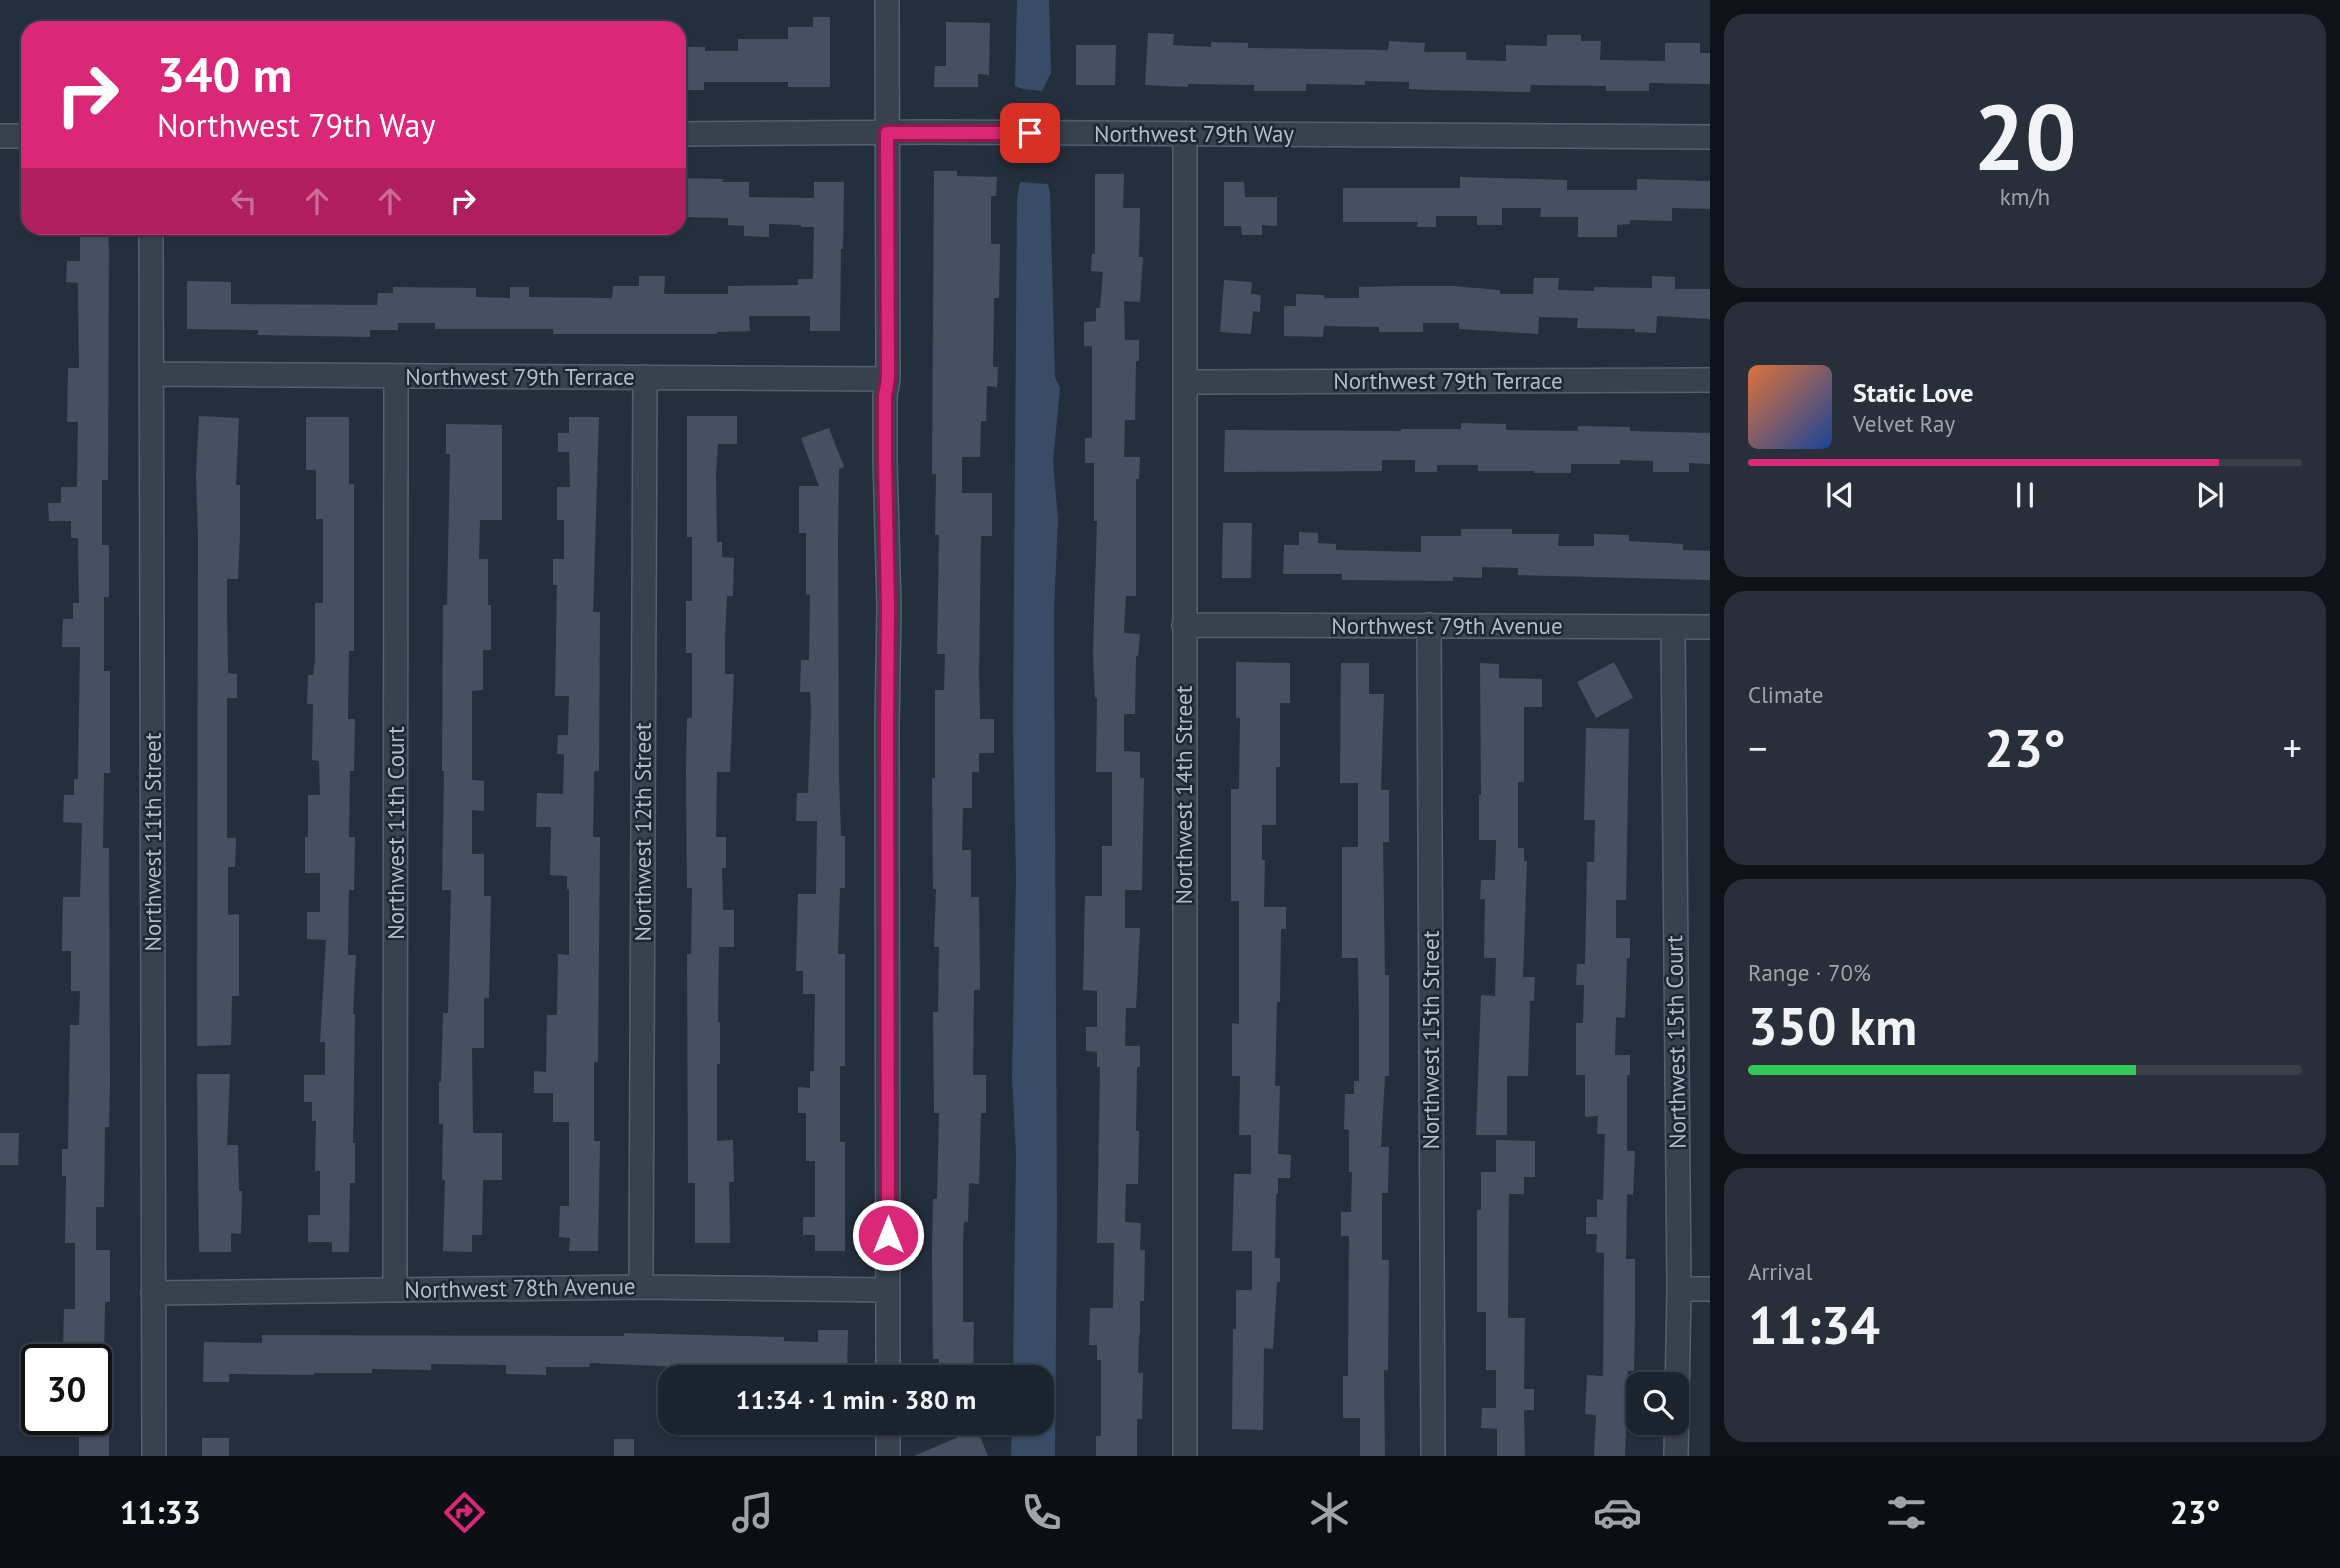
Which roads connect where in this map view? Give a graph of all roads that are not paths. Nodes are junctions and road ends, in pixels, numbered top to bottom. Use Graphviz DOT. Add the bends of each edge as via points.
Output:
graph roads {
  1 [pos="887,0"];
  2 [pos="887,133"];
  3 [pos="686,134"];
  4 [pos="1185,134"];
  5 [pos="0,136"];
  6 [pos="21,136"];
  7 [pos="1710,137"];
  8 [pos="151,235"];
  9 [pos="152,374"];
  10 [pos="396,377"];
  11 [pos="645,377"];
  12 [pos="888,379"];
  13 [pos="1710,380"];
  14 [pos="1185,382"];
  15 [pos="1184,625"];
  16 [pos="1429,625"];
  17 [pos="1673,628"];
  18 [pos="1710,628"];
  19 [pos="641,1287"];
  20 [pos="1679,1289"];
  21 [pos="1710,1289"];
  22 [pos="396,1290"];
  23 [pos="888,1290"];
  24 [pos="153,1293"];
  25 [pos="888,1365"];
  26 [pos="888,1435"];
  27 [pos="154,1456"];
  28 [pos="888,1456"];
  29 [pos="1185,1456"];
  30 [pos="1433,1456"];
  31 [pos="1676,1456"];
  1 -- 2 [label="street"];
  2 -- 3 [label="street, Northwest 79th Way"];
  2 -- 4 [label="street, Northwest 79th Way"];
  2 -- 12 [label="street"];
  4 -- 7 [label="street, Northwest 79th Way"];
  4 -- 14 [label="street, Northwest 14th Street"];
  5 -- 6 [label="street"];
  8 -- 9 [label="street, Northwest 11th Street"];
  9 -- 10 [label="street, Northwest 79th Terrace"];
  9 -- 24 [label="street, Northwest 11th Street"];
  10 -- 11 [label="street, Northwest 79th Terrace"];
  10 -- 22 [label="street, Northwest 11th Court"];
  11 -- 12 [label="street, Northwest 79th Terrace"];
  11 -- 19 [label="street, Northwest 12th Street"];
  12 -- 23 [label="street"];
  13 -- 14 [label="street, Northwest 79th Terrace"];
  14 -- 15 [label="street, Northwest 14th Street"];
  15 -- 16 [label="street, Northwest 79th Avenue"];
  15 -- 29 [label="street, Northwest 14th Street"];
  16 -- 17 [label="street, Northwest 79th Avenue"];
  16 -- 30 [label="street, Northwest 15th Street"];
  17 -- 18 [label="street, Northwest 79th Avenue"];
  17 -- 20 [label="street, Northwest 15th Court"];
  19 -- 22 [label="street, Northwest 78th Avenue"];
  19 -- 23 [label="street, Northwest 78th Avenue"];
  20 -- 21 [label="street"];
  20 -- 31 [label="street, Northwest 15th Court"];
  22 -- 24 [label="street, Northwest 78th Avenue"];
  23 -- 25 [label="street"];
  24 -- 27 [label="street, Northwest 11th Street"];
  26 -- 28 [label="street"];
}
